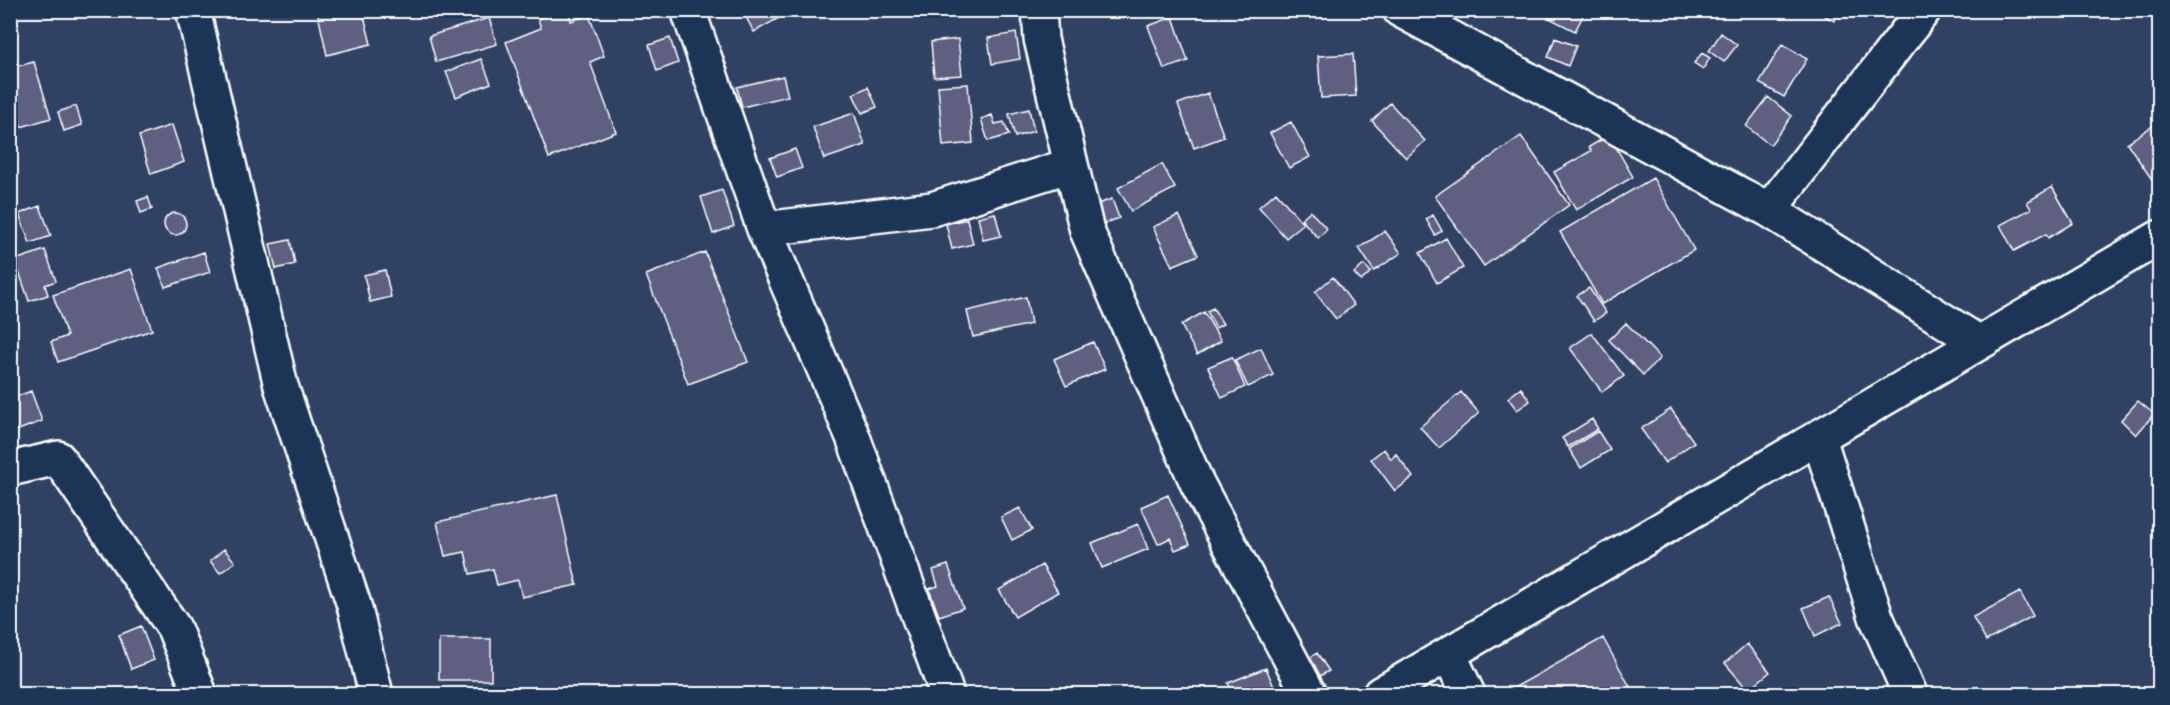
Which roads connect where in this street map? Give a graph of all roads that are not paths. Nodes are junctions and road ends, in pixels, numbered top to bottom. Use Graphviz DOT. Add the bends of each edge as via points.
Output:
graph roads {
  1 [pos="193,10"];
  2 [pos="688,10"];
  3 [pos="1039,10"];
  4 [pos="1400,10"];
  5 [pos="1924,10"];
  6 [pos="1071,165"];
  7 [pos="1768,210"];
  8 [pos="764,229"];
  9 [pos="2160,237"];
  10 [pos="1978,342"];
  11 [pos="1818,438"];
  12 [pos="10,469"];
  13 [pos="1449,654"];
  14 [pos="200,694"];
  15 [pos="376,694"];
  16 [pos="947,694"];
  17 [pos="1309,694"];
  18 [pos="1380,694"];
  19 [pos="1468,694"];
  20 [pos="1910,694"];
  1 -- 15 [label="street" via="281,386 354,605"];
  2 -- 8 [label="street"];
  3 -- 6 [label="street" via="1041,39"];
  4 -- 7 [label="street"];
  5 -- 7 [label="street"];
  6 -- 8 [label="street" via="932,208"];
  6 -- 17 [label="street" via="1087,231 1197,483"];
  7 -- 10 [label="street"];
  8 -- 16 [label="street" via="853,437"];
  9 -- 10 [label="street"];
  10 -- 11 [label="street"];
  11 -- 13 [label="street"];
  11 -- 20 [label="street" via="1876,617"];
  12 -- 14 [label="street" via="58,458 174,628"];
  13 -- 18 [label="street"];
  13 -- 19 [label="street"];
}
